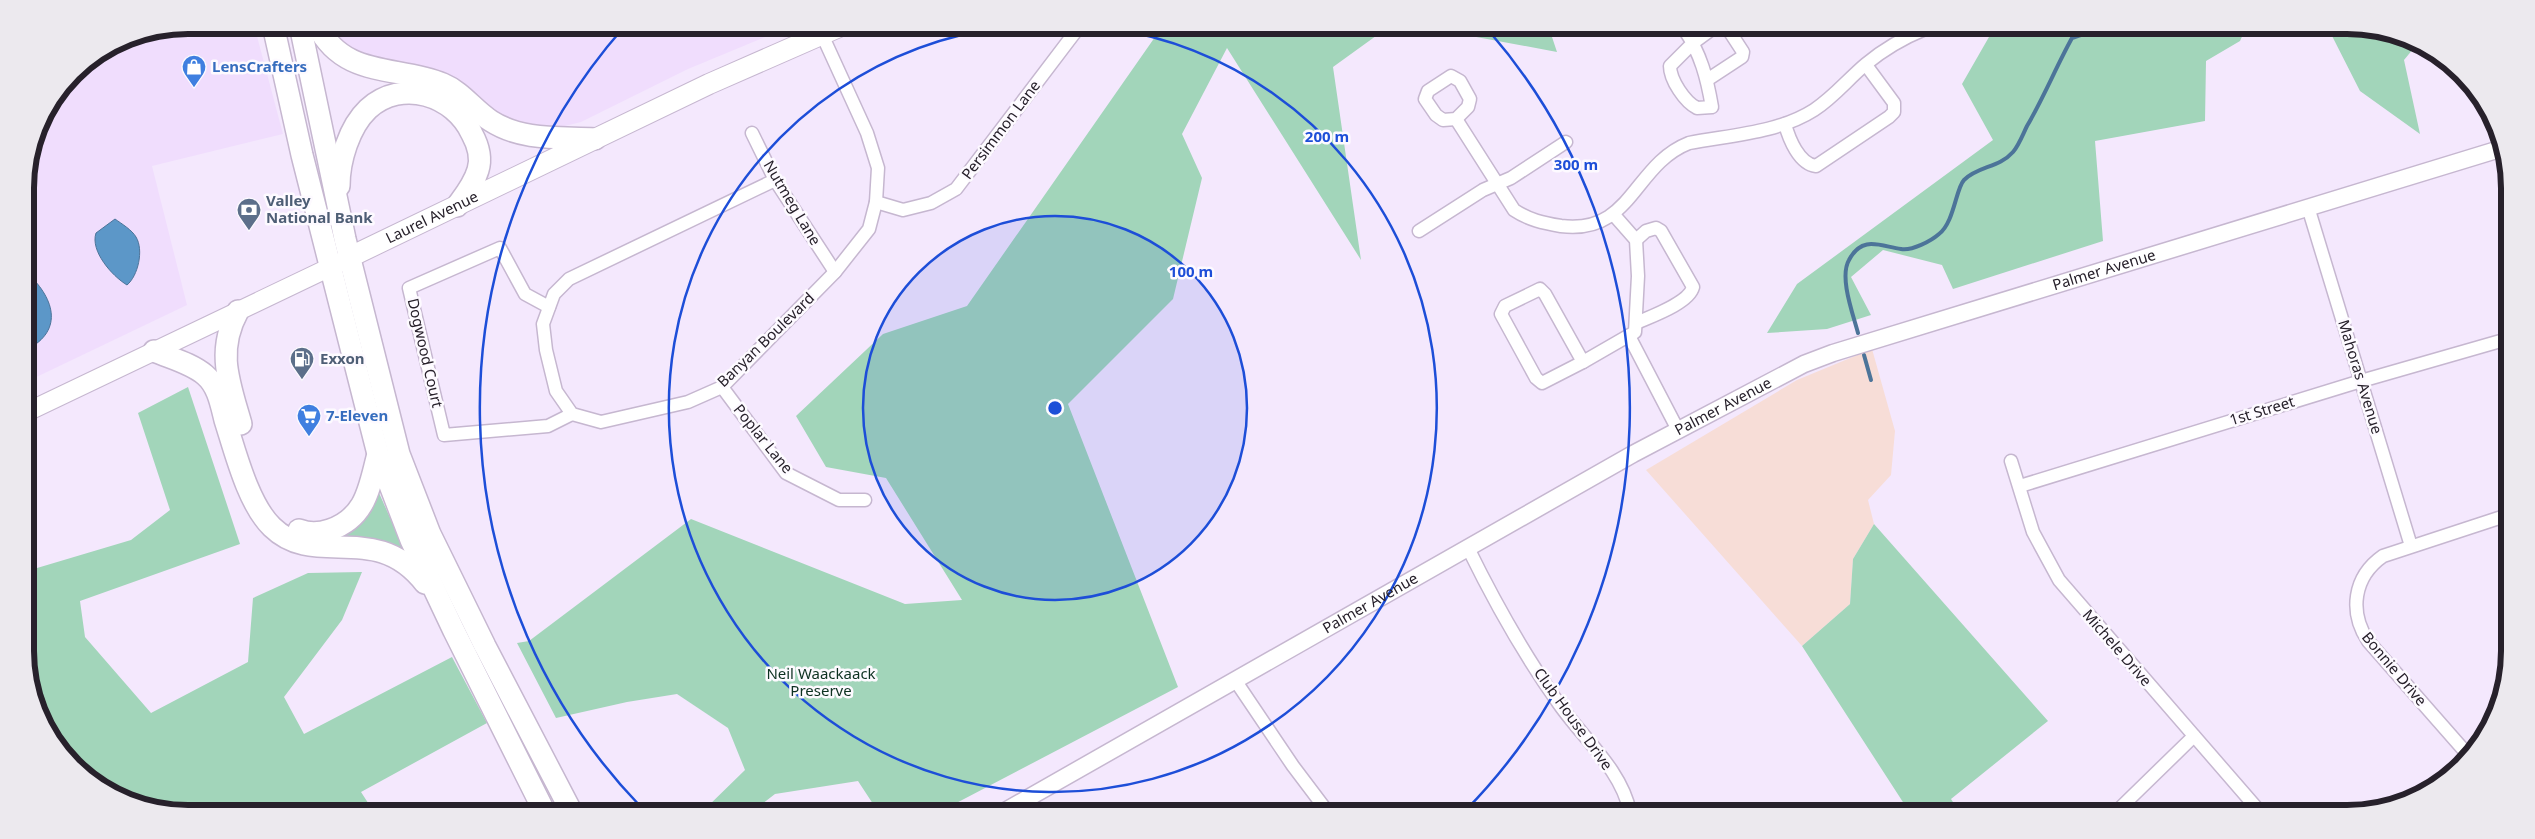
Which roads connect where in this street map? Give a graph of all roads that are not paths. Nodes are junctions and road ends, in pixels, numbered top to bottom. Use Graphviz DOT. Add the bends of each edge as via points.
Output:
graph roads {
  1 [pos="275,34"];
  2 [pos="302,34"];
  3 [pos="324,34"];
  4 [pos="816,34"];
  5 [pos="829,34"];
  6 [pos="1074,34"];
  7 [pos="1687,34"];
  8 [pos="1705,34"];
  9 [pos="1731,34"];
  10 [pos="1912,34"];
  11 [pos="1693,43"];
  12 [pos="1866,65"];
  13 [pos="1707,80"];
  14 [pos="1456,119"];
  15 [pos="1785,124"];
  16 [pos="752,133"];
  17 [pos="595,139"];
  18 [pos="1566,142"];
  19 [pos="2496,150"];
  20 [pos="775,180"];
  21 [pos="1496,184"];
  22 [pos="876,202"];
  23 [pos="457,206"];
  24 [pos="2308,208"];
  25 [pos="340,211"];
  26 [pos="1614,215"];
  27 [pos="1420,231"];
  28 [pos="1636,240"];
  29 [pos="341,262"];
  30 [pos="835,272"];
  31 [pos="549,307"];
  32 [pos="238,311"];
  33 [pos="1636,323"];
  34 [pos="1629,336"];
  35 [pos="2501,341"];
  36 [pos="154,351"];
  37 [pos="1583,362"];
  38 [pos="2361,381"];
  39 [pos="722,387"];
  40 [pos="34,409"];
  41 [pos="572,414"];
  42 [pos="1678,430"];
  43 [pos="378,454"];
  44 [pos="2011,461"];
  45 [pos="2020,486"];
  46 [pos="866,500"];
  47 [pos="2501,517"];
  48 [pos="2411,546"];
  49 [pos="1468,548"];
  50 [pos="440,602"];
  51 [pos="1235,680"];
  52 [pos="2194,736"];
  53 [pos="2465,751"];
  54 [pos="541,805"];
  55 [pos="568,805"];
  56 [pos="1016,805"];
  57 [pos="1323,805"];
  58 [pos="1628,805"];
  59 [pos="2123,805"];
  60 [pos="2254,805"];
  1 -- 29 [label="highway" via="302,155"];
  2 -- 25 [label="highway"];
  3 -- 17 [label="highway" via="336,50 374,70 443,84 461,94 490,120 512,132"];
  4 -- 17 [label="main road, Laurel Avenue"];
  5 -- 22 [label="street, Banyan Boulevard" via="878,168"];
  6 -- 22 [label="street, Persimmon Lane" via="956,189 932,203 903,210"];
  7 -- 11 [label="street"];
  8 -- 11 [label="street"];
  9 -- 13 [label="street" via="1743,52 1742,57"];
  10 -- 12 [label="street" via="1888,47"];
  11 -- 13 [label="street"];
  11 -- 13 [label="street" via="1672,62 1670,70 1692,105 1712,107"];
  12 -- 15 [label="street" via="1832,97"];
  12 -- 15 [label="street" via="1894,104 1894,112 1889,117 1816,166 1806,163 1789,138"];
  14 -- 14 [label="street" via="1439,118 1425,98 1451,76 1460,81 1470,99 1468,107"];
  14 -- 21 [label="street"];
  15 -- 26 [label="street" via="1676,148 1658,162"];
  16 -- 20 [label="street, Nutmeg Lane"];
  17 -- 23 [label="main road, Laurel Avenue"];
  18 -- 21 [label="street" via="1511,178"];
  19 -- 24 [label="street, Palmer Avenue"];
  20 -- 30 [label="street, Nutmeg Lane"];
  20 -- 31 [label="street" via="569,279 554,294"];
  21 -- 26 [label="street" via="1514,210 1540,223 1579,226"];
  21 -- 27 [label="street"];
  22 -- 30 [label="street, Banyan Boulevard" via="869,228"];
  23 -- 25 [label="highway" via="478,170 480,155 474,136 450,106 428,94 412,92 381,100 359,119 347,145 339,176"];
  23 -- 29 [label="main road, Laurel Avenue"];
  24 -- 38 [label="street, Mahoras Avenue"];
  24 -- 42 [label="street, Palmer Avenue" via="1833,353 1764,384"];
  25 -- 29 [label="highway"];
  26 -- 28 [label="street"];
  28 -- 33 [label="street"];
  28 -- 33 [label="street" via="1646,231 1661,230 1694,287 1690,296"];
  29 -- 32 [label="main road, Laurel Avenue"];
  29 -- 43 [label="highway" via="361,393"];
  29 -- 55 [label="highway" via="399,454 430,534"];
  30 -- 39 [label="street, Banyan Boulevard"];
  31 -- 41 [label="street" via="543,324 546,350 556,391"];
  31 -- 41 [label="street, Dogwood Court" via="525,294 500,248 409,288 444,435 548,426"];
  32 -- 36 [label="main road, Laurel Avenue"];
  32 -- 43 [label="highway" via="226,337 227,367 248,447 266,496 282,521 312,533 325,532 347,522 362,507"];
  33 -- 34 [label="street" via="1635,332"];
  34 -- 37 [label="street"];
  34 -- 42 [label="street"];
  35 -- 38 [label="street, 1st Street"];
  36 -- 40 [label="main road, Laurel Avenue"];
  36 -- 50 [label="highway" via="196,369 213,384 250,488 262,514 281,535 303,544 361,546 393,556 417,573"];
  37 -- 37 [label="street" via="1542,383 1536,378 1501,314 1506,306 1540,289"];
  38 -- 45 [label="street, 1st Street"];
  38 -- 48 [label="street, Mahoras Avenue"];
  39 -- 41 [label="street, Banyan Boulevard" via="688,402 601,422"];
  39 -- 46 [label="street, Poplar Lane" via="786,474 839,500"];
  42 -- 49 [label="street, Palmer Avenue"];
  43 -- 50 [label="highway" via="411,540"];
  44 -- 45 [label="street, Michele Drive"];
  45 -- 52 [label="street, Michele Drive" via="2033,532 2059,580"];
  47 -- 48 [label="street, Bonnie Drive"];
  48 -- 53 [label="street, Bonnie Drive" via="2383,556 2369,568 2357,592 2355,608 2358,621 2368,641"];
  49 -- 51 [label="street, Palmer Avenue"];
  49 -- 58 [label="street, Club House Drive" via="1536,672 1606,764 1626,794"];
  50 -- 54 [label="highway"];
  51 -- 56 [label="street, Palmer Avenue"];
  51 -- 57 [label="street"];
  52 -- 59 [label="street"];
  52 -- 60 [label="street, Michele Drive"];
}
